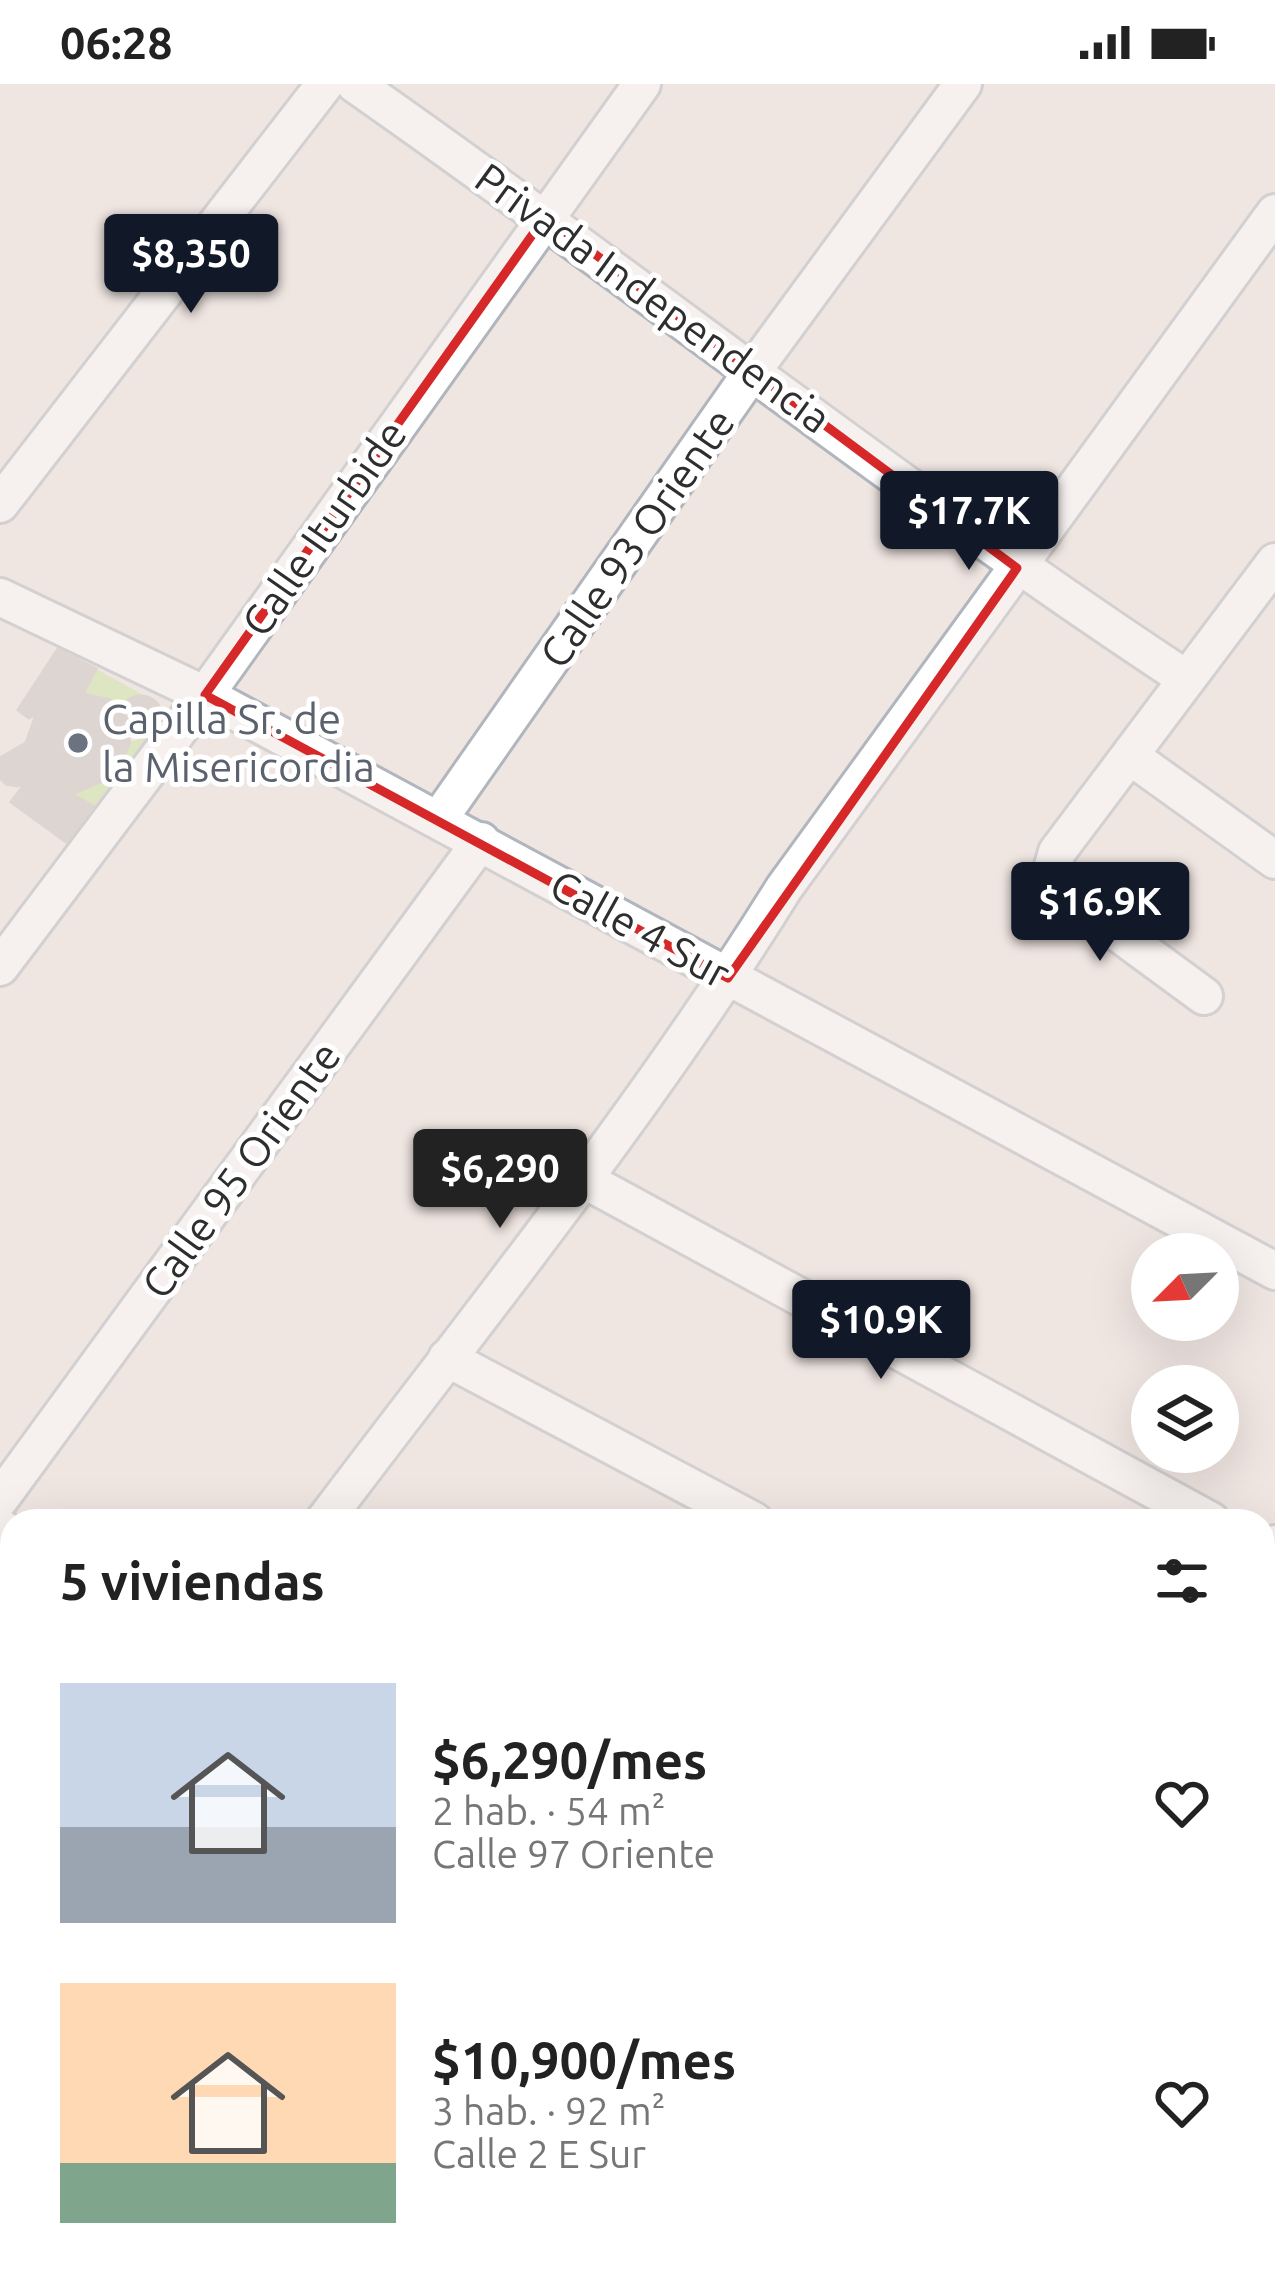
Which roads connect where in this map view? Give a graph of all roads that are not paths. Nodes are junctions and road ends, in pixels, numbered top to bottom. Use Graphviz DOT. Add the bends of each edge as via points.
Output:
graph roads {
  1 [pos="325,84"];
  2 [pos="355,84"];
  3 [pos="642,84"];
  4 [pos="963,84"];
  5 [pos="1275,213"];
  6 [pos="545,217"];
  7 [pos="754,369"];
  8 [pos="0,504"];
  9 [pos="1275,562"];
  10 [pos="1017,568"];
  11 [pos="0,597"];
  12 [pos="1186,678"];
  13 [pos="206,694"];
  14 [pos="1130,756"];
  15 [pos="439,819"];
  16 [pos="481,841"];
  17 [pos="1275,860"];
  18 [pos="0,967"];
  19 [pos="728,978"];
  20 [pos="1204,996"];
  21 [pos="585,1180"];
  22 [pos="1275,1271"];
  23 [pos="447,1358"];
  24 [pos="0,1499"];
  25 [pos="333,1509"];
  26 [pos="731,1509"];
  27 [pos="1189,1509"];
  1 -- 8 [label="street"];
  2 -- 6 [label="street, Privada Independencia"];
  3 -- 6 [label="street, Calle Iturbide"];
  4 -- 7 [label="street, Calle 93 Oriente"];
  5 -- 10 [label="street"];
  6 -- 7 [label="street, Privada Independencia"];
  6 -- 13 [label="street, Calle Iturbide"];
  7 -- 10 [label="street, Privada Independencia"];
  7 -- 15 [label="street, Calle 93 Oriente"];
  9 -- 12 [label="street"];
  10 -- 12 [label="street, Privada Independencia"];
  10 -- 19 [label="street" via="784,888"];
  11 -- 13 [label="street, Calle 4 Sur"];
  12 -- 14 [label="street"];
  13 -- 15 [label="street, Calle 4 Sur"];
  13 -- 18 [label="street, Calle Iturbide"];
  14 -- 17 [label="street"];
  14 -- 20 [label="street" via="1057,852 1054,877 1068,896"];
  15 -- 16 [label="street, Calle 4 Sur"];
  16 -- 19 [label="street, Calle 4 Sur"];
  16 -- 24 [label="street, Calle 95 Oriente"];
  19 -- 21 [label="street"];
  19 -- 22 [label="street, Calle 4 Sur"];
  21 -- 23 [label="street"];
  21 -- 27 [label="street"];
  23 -- 25 [label="street"];
  23 -- 26 [label="street"];
}
